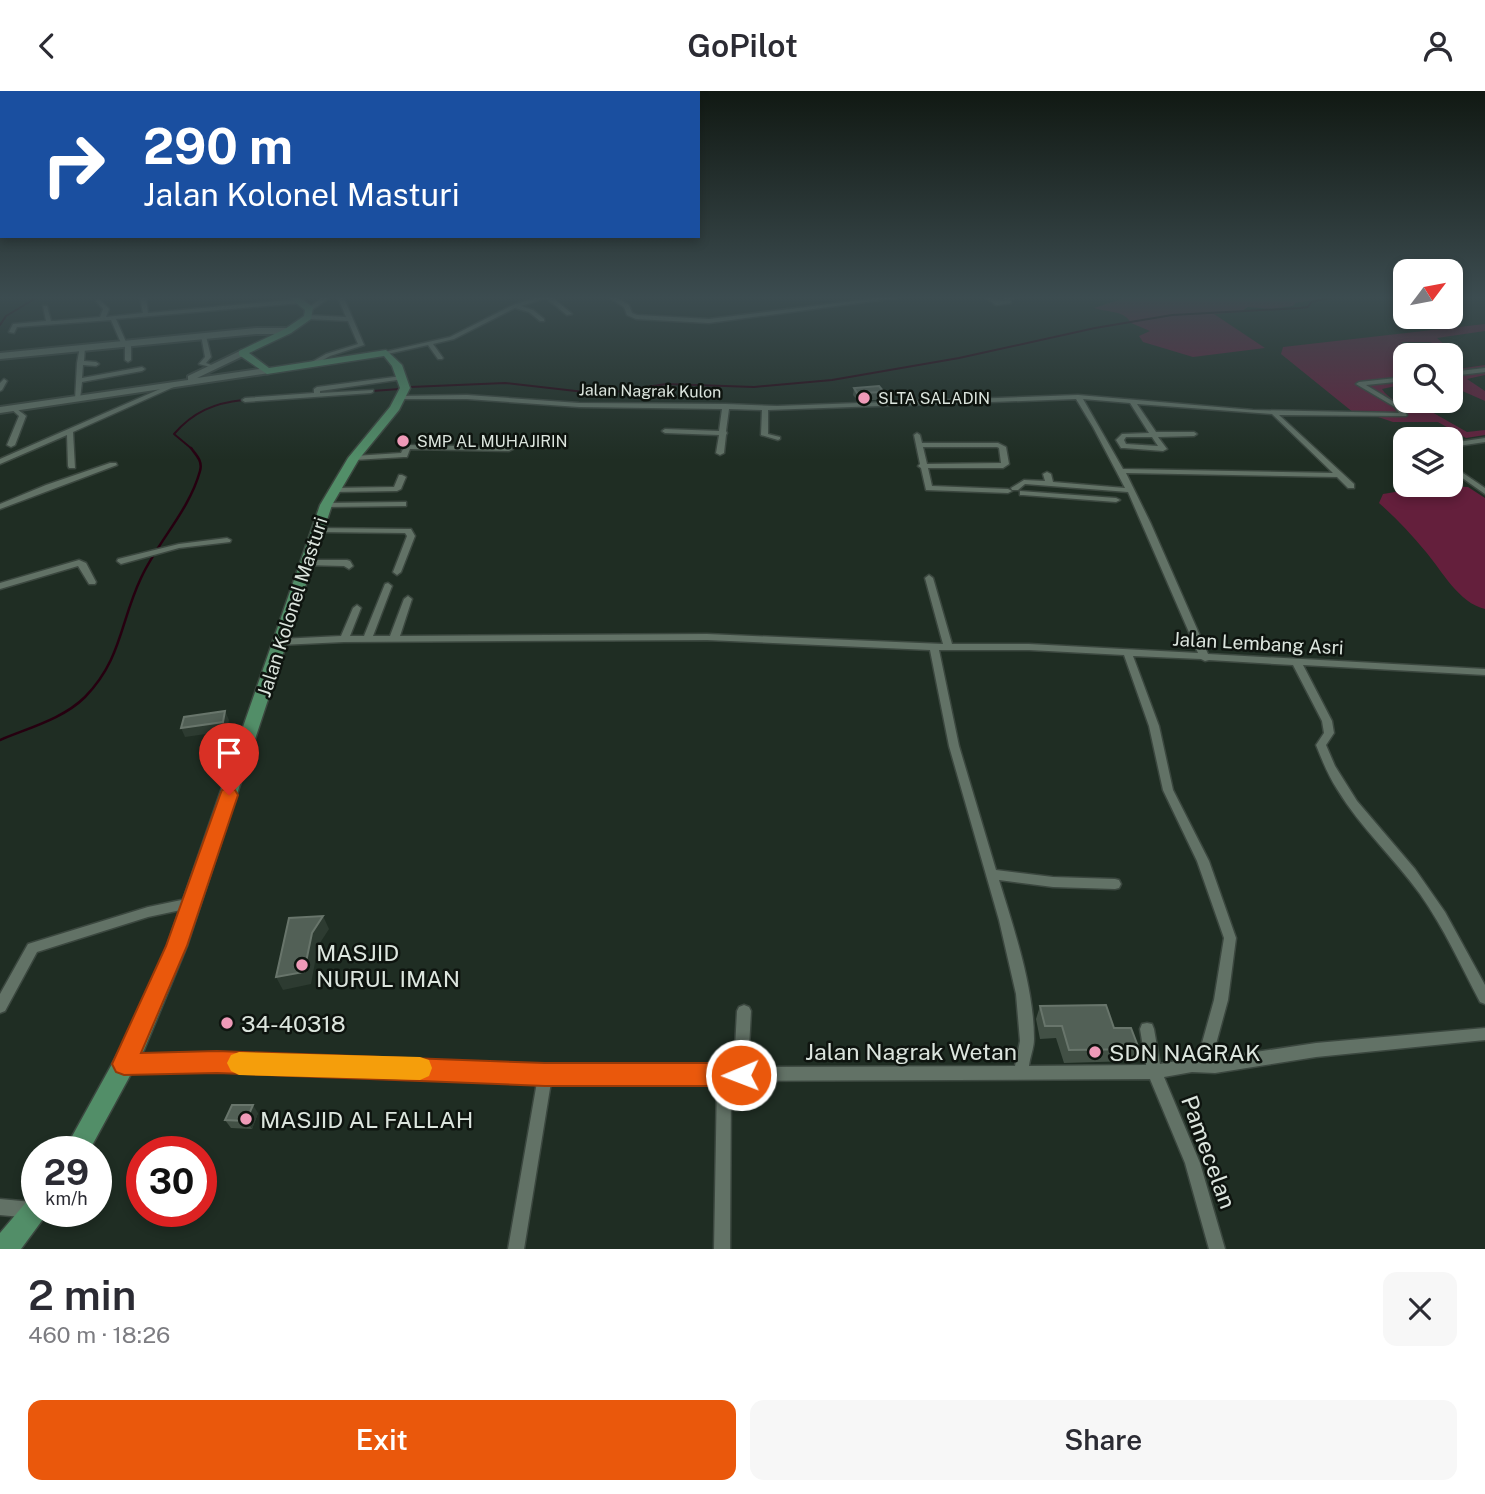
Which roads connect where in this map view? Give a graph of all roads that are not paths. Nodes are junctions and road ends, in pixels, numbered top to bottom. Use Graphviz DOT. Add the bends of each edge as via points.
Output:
graph roads {
  1 [pos="36,352"];
  2 [pos="81,352"];
  3 [pos="127,352"];
  4 [pos="207,352"];
  5 [pos="338,352"];
  6 [pos="387,352"];
  7 [pos="436,352"];
  8 [pos="242,353"];
  9 [pos="383,353"];
  10 [pos="0,356"];
  11 [pos="440,358"];
  12 [pos="128,360"];
  13 [pos="80,363"];
  14 [pos="96,364"];
  15 [pos="312,364"];
  16 [pos="212,367"];
  17 [pos="142,369"];
  18 [pos="1485,370"];
  19 [pos="267,371"];
  20 [pos="1463,373"];
  21 [pos="402,378"];
  22 [pos="80,380"];
  23 [pos="1393,380"];
  24 [pos="4,381"];
  25 [pos="179,383"];
  26 [pos="0,389"];
  27 [pos="371,391"];
  28 [pos="318,396"];
  29 [pos="402,397"];
  30 [pos="1078,397"];
  31 [pos="76,399"];
  32 [pos="245,400"];
  33 [pos="1132,401"];
  34 [pos="1393,403"];
  35 [pos="726,406"];
  36 [pos="765,407"];
  37 [pos="13,408"];
  38 [pos="0,410"];
  39 [pos="1402,413"];
  40 [pos="1275,414"];
  41 [pos="665,431"];
  42 [pos="70,432"];
  43 [pos="724,433"];
  44 [pos="1154,434"];
  45 [pos="1194,434"];
  46 [pos="917,435"];
  47 [pos="778,438"];
  48 [pos="1485,440"];
  49 [pos="1463,443"];
  50 [pos="11,445"];
  51 [pos="919,445"];
  52 [pos="509,449"];
  53 [pos="720,453"];
  54 [pos="354,458"];
  55 [pos="0,462"];
  56 [pos="113,465"];
  57 [pos="72,466"];
  58 [pos="922,466"];
  59 [pos="1120,471"];
  60 [pos="1047,474"];
  61 [pos="1340,475"];
  62 [pos="1463,476"];
  63 [pos="402,477"];
  64 [pos="1050,484"];
  65 [pos="1351,486"];
  66 [pos="1015,491"];
  67 [pos="1129,491"];
  68 [pos="1485,492"];
  69 [pos="329,498"];
  70 [pos="403,504"];
  71 [pos="0,507"];
  72 [pos="318,530"];
  73 [pos="227,540"];
  74 [pos="121,561"];
  75 [pos="308,563"];
  76 [pos="349,566"];
  77 [pos="397,572"];
  78 [pos="929,578"];
  79 [pos="92,582"];
  80 [pos="0,586"];
  81 [pos="388,586"];
  82 [pos="408,599"];
  83 [pos="357,608"];
  84 [pos="344,639"];
  85 [pos="368,639"];
  86 [pos="394,639"];
  87 [pos="280,642"];
  88 [pos="934,647"];
  89 [pos="948,647"];
  90 [pos="1128,654"];
  91 [pos="1205,658"];
  92 [pos="1297,663"];
  93 [pos="1485,672"];
  94 [pos="991,874"];
  95 [pos="1115,884"];
  96 [pos="191,903"];
  97 [pos="1485,998"];
  98 [pos="0,1007"];
  99 [pos="744,1011"];
  100 [pos="1147,1029"];
  101 [pos="1485,1034"];
  102 [pos="124,1064"];
  103 [pos="1191,1065"];
  104 [pos="1154,1072"];
  105 [pos="1020,1073"];
  106 [pos="545,1075"];
  107 [pos="741,1075"];
  108 [pos="724,1076"];
  109 [pos="83,1136"];
  110 [pos="0,1207"];
  111 [pos="21,1208"];
  112 [pos="22,1227"];
  113 [pos="4,1249"];
  114 [pos="516,1249"];
  115 [pos="722,1249"];
  116 [pos="1217,1249"];
  1 -- 10 [label="main road"];
  2 -- 13 [label="street"];
  3 -- 12 [label="street"];
  4 -- 16 [label="street" via="202,363"];
  5 -- 15 [label="street"];
  6 -- 9 [label="street"];
  7 -- 11 [label="street"];
  8 -- 16 [label="main road"];
  8 -- 19 [label="main road"];
  9 -- 15 [label="main road"];
  9 -- 21 [label="main road" via="392,356"];
  13 -- 14 [label="street"];
  13 -- 22 [label="street"];
  15 -- 19 [label="main road"];
  16 -- 25 [label="main road"];
  17 -- 22 [label="street"];
  18 -- 20 [label="street"];
  19 -- 25 [label="main road"];
  21 -- 28 [label="street" via="317,389"];
  21 -- 29 [label="main road"];
  22 -- 31 [label="street"];
  23 -- 34 [label="street, Jalan Nagrak Kulon" via="1359,384"];
  24 -- 26 [label="street"];
  25 -- 31 [label="main road"];
  25 -- 42 [label="street"];
  27 -- 28 [label="street"];
  28 -- 32 [label="street"];
  29 -- 35 [label="street, Jalan Nagrak Kulon"];
  29 -- 54 [label="main road, Jalan Kolonel Masturi"];
  30 -- 33 [label="street, Jalan Nagrak Kulon"];
  30 -- 36 [label="street, Jalan Nagrak Kulon"];
  30 -- 59 [label="street"];
  31 -- 37 [label="main road"];
  33 -- 40 [label="street, Jalan Nagrak Kulon"];
  33 -- 44 [label="street"];
  35 -- 36 [label="street, Jalan Nagrak Kulon"];
  35 -- 43 [label="street"];
  36 -- 47 [label="street" via="765,435"];
  37 -- 38 [label="main road"];
  37 -- 50 [label="street" via="23,416"];
  39 -- 40 [label="street, Jalan Nagrak Kulon"];
  40 -- 61 [label="street"];
  41 -- 43 [label="street"];
  42 -- 55 [label="street"];
  42 -- 57 [label="street"];
  43 -- 53 [label="street"];
  44 -- 44 [label="street" via="1163,449 1131,448 1120,440 1124,435"];
  44 -- 45 [label="street"];
  46 -- 51 [label="street"];
  48 -- 49 [label="street"];
  51 -- 58 [label="street"];
  51 -- 58 [label="street" via="998,445 1005,464"];
  52 -- 54 [label="street" via="408,447 404,455"];
  54 -- 69 [label="main road, Jalan Kolonel Masturi"];
  56 -- 71 [label="street"];
  58 -- 66 [label="street" via="931,489"];
  59 -- 61 [label="street"];
  59 -- 67 [label="street"];
  60 -- 64 [label="street"];
  61 -- 65 [label="street"];
  62 -- 68 [label="street"];
  63 -- 69 [label="street" via="397,489"];
  64 -- 66 [label="street" via="1024,482"];
  64 -- 67 [label="street"];
  66 -- 67 [label="street" via="1118,502 1121,494"];
  67 -- 91 [label="street"];
  69 -- 70 [label="street"];
  69 -- 72 [label="main road, Jalan Kolonel Masturi"];
  72 -- 75 [label="main road, Jalan Kolonel Masturi"];
  72 -- 77 [label="street" via="408,531 411,536"];
  73 -- 74 [label="street" via="179,545"];
  75 -- 76 [label="street"];
  75 -- 87 [label="main road, Jalan Kolonel Masturi"];
  78 -- 89 [label="street"];
  79 -- 80 [label="street" via="79,563"];
  81 -- 85 [label="street"];
  82 -- 86 [label="street"];
  83 -- 84 [label="street"];
  84 -- 85 [label="street, Jalan Lembang Asri"];
  84 -- 87 [label="street, Jalan Lembang Asri"];
  85 -- 86 [label="street, Jalan Lembang Asri"];
  86 -- 88 [label="street, Jalan Lembang Asri" via="707,637"];
  87 -- 96 [label="main road, Jalan Kolonel Masturi"];
  88 -- 89 [label="street, Jalan Lembang Asri"];
  88 -- 94 [label="street" via="954,746"];
  89 -- 90 [label="street, Jalan Lembang Asri"];
  90 -- 91 [label="street, Jalan Lembang Asri"];
  90 -- 103 [label="street" via="1154,726 1168,790 1203,861 1230,938 1209,1044 1200,1060"];
  91 -- 92 [label="street, Jalan Lembang Asri"];
  92 -- 93 [label="street, Jalan Lembang Asri"];
  92 -- 97 [label="street" via="1327,721 1329,733 1321,745 1340,783 1431,899"];
  94 -- 95 [label="street"];
  94 -- 105 [label="street" via="1023,994 1027,1041"];
  96 -- 98 [label="street" via="33,948"];
  96 -- 102 [label="main road, Jalan Kolonel Masturi" via="177,946"];
  99 -- 107 [label="street"];
  100 -- 104 [label="street, Pamecelan"];
  101 -- 103 [label="street, Jalan Nagrak Wetan" via="1317,1050 1215,1066"];
  102 -- 106 [label="street, Jalan Nagrak Wetan" via="217,1062"];
  102 -- 109 [label="main road, Jalan Kolonel Masturi"];
  103 -- 104 [label="street, Jalan Nagrak Wetan"];
  104 -- 105 [label="street, Jalan Nagrak Wetan"];
  104 -- 116 [label="street, Pamecelan" via="1187,1148"];
  105 -- 107 [label="street, Jalan Nagrak Wetan"];
  106 -- 108 [label="street, Jalan Nagrak Wetan"];
  106 -- 114 [label="street"];
  107 -- 108 [label="street, Jalan Nagrak Wetan"];
  108 -- 115 [label="street"];
  110 -- 111 [label="street"];
  112 -- 113 [label="main road"];
}
